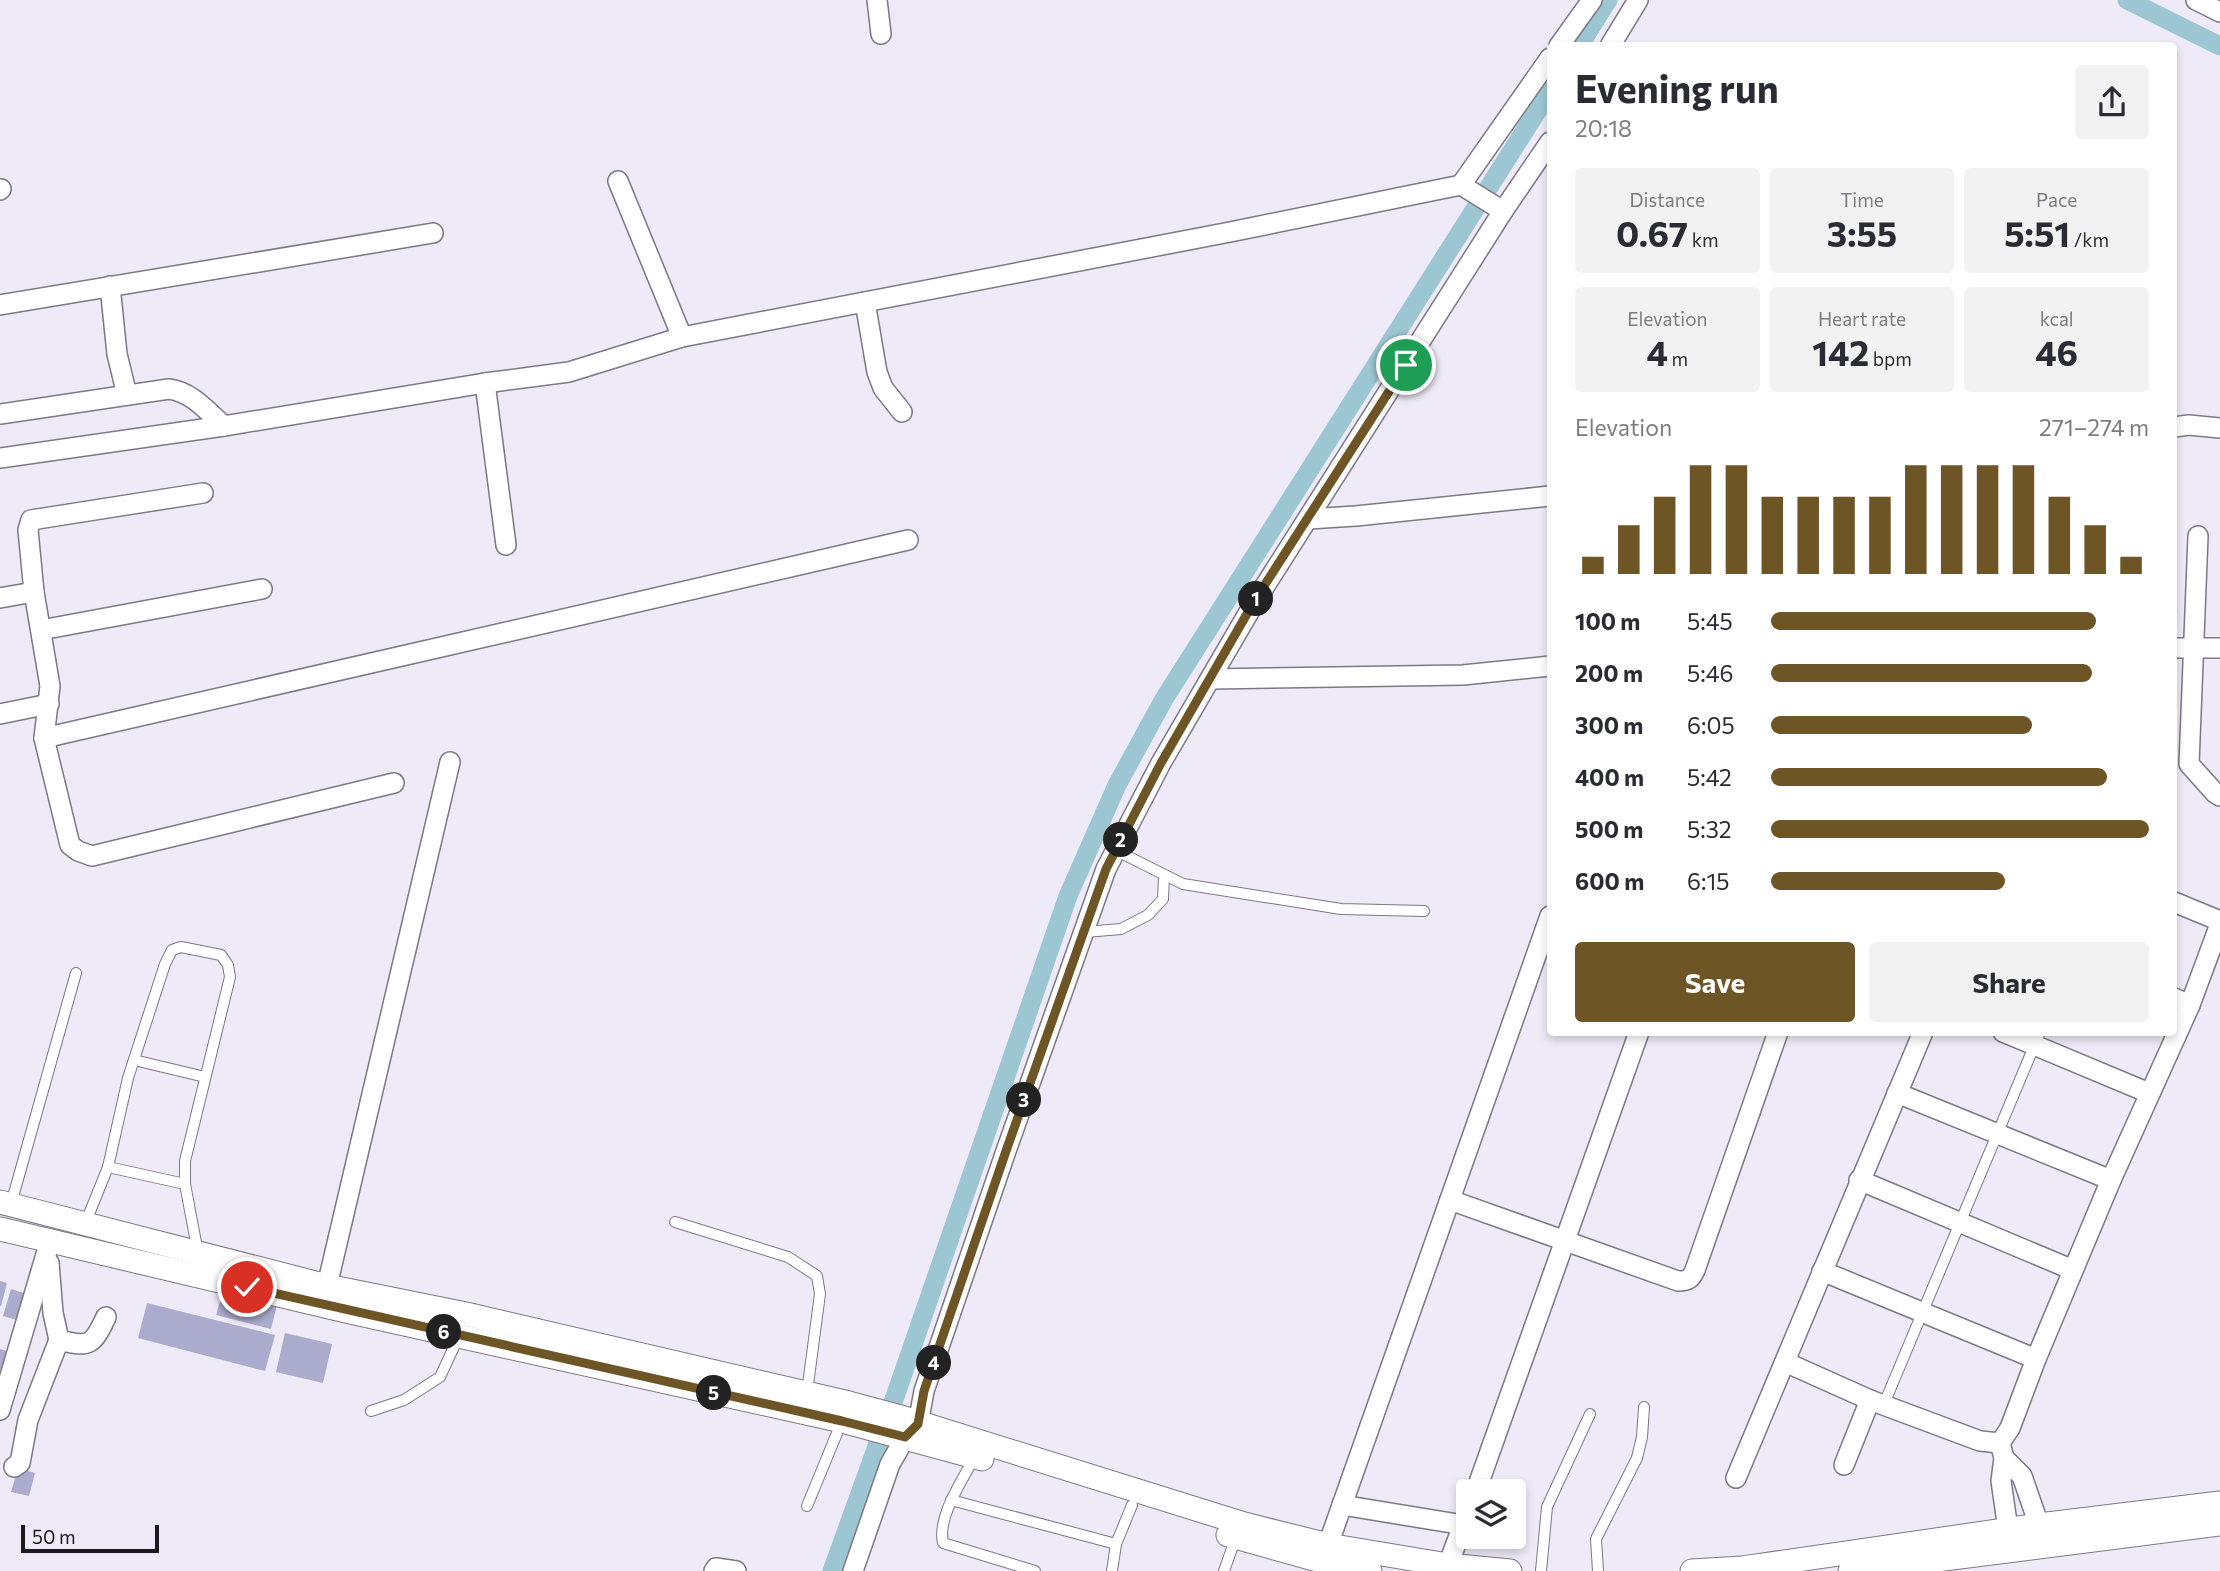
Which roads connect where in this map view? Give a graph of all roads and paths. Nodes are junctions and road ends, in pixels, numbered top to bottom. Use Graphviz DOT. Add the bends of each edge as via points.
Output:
graph roads {
  1 [pos="877,0"];
  2 [pos="1592,0"];
  3 [pos="1639,0"];
  4 [pos="2196,0"];
  5 [pos="2220,12"];
  6 [pos="881,34"];
  7 [pos="1562,42"];
  8 [pos="1613,42"];
  9 [pos="1547,63"];
  10 [pos="1547,157"];
  11 [pos="618,181"];
  12 [pos="1466,188"];
  13 [pos="1499,208"];
  14 [pos="433,233"];
  15 [pos="110,286"];
  16 [pos="865,302"];
  17 [pos="0,305"];
  18 [pos="682,337"];
  19 [pos="485,383"];
  20 [pos="127,396"];
  21 [pos="902,412"];
  22 [pos="0,414"];
  23 [pos="224,426"];
  24 [pos="2177,427"];
  25 [pos="2220,428"];
  26 [pos="0,458"];
  27 [pos="203,493"];
  28 [pos="1547,496"];
  29 [pos="1308,519"];
  30 [pos="2198,536"];
  31 [pos="908,540"];
  32 [pos="506,545"];
  33 [pos="262,589"];
  34 [pos="34,592"];
  35 [pos="0,598"];
  36 [pos="41,630"];
  37 [pos="2177,648"];
  38 [pos="2193,648"];
  39 [pos="2220,648"];
  40 [pos="1547,666"];
  41 [pos="1210,679"];
  42 [pos="49,704"];
  43 [pos="0,714"];
  44 [pos="44,738"];
  45 [pos="450,762"];
  46 [pos="394,783"];
  47 [pos="2220,796"];
  48 [pos="1115,850"];
  49 [pos="1164,876"];
  50 [pos="2177,903"];
  51 [pos="1424,911"];
  52 [pos="2220,922"];
  53 [pos="1547,930"];
  54 [pos="1085,932"];
  55 [pos="2214,960"];
  56 [pos="76,973"];
  57 [pos="2182,1001"];
  58 [pos="1638,1036"];
  59 [pos="1777,1036"];
  60 [pos="1921,1036"];
  61 [pos="2169,1036"];
  62 [pos="2037,1039"];
  63 [pos="134,1060"];
  64 [pos="205,1077"];
  65 [pos="1897,1093"];
  66 [pos="2149,1093"];
  67 [pos="1997,1135"];
  68 [pos="108,1167"];
  69 [pos="1859,1180"];
  70 [pos="2111,1180"];
  71 [pos="185,1184"];
  72 [pos="1450,1200"];
  73 [pos="5,1203"];
  74 [pos="676,1222"];
  75 [pos="1959,1222"];
  76 [pos="85,1225"];
  77 [pos="0,1229"];
  78 [pos="1565,1242"];
  79 [pos="48,1246"];
  80 [pos="199,1254"];
  81 [pos="2073,1270"];
  82 [pos="1822,1271"];
  83 [pos="327,1286"];
  84 [pos="1923,1311"];
  85 [pos="106,1317"];
  86 [pos="459,1336"];
  87 [pos="58,1340"];
  88 [pos="2036,1359"];
  89 [pos="1785,1362"];
  90 [pos="807,1393"];
  91 [pos="1877,1402"];
  92 [pos="1644,1407"];
  93 [pos="0,1410"];
  94 [pos="371,1411"];
  95 [pos="1590,1414"];
  96 [pos="842,1421"];
  97 [pos="894,1426"];
  98 [pos="2002,1451"];
  99 [pos="975,1457"];
  100 [pos="1844,1465"];
  101 [pos="14,1467"];
  102 [pos="1736,1478"];
  103 [pos="1480,1479"];
  104 [pos="951,1500"];
  105 [pos="2220,1503"];
  106 [pos="1132,1505"];
  107 [pos="1342,1505"];
  108 [pos="807,1506"];
  109 [pos="1456,1517"];
  110 [pos="2220,1524"];
  111 [pos="2039,1525"];
  112 [pos="2008,1529"];
  113 [pos="1236,1537"];
  114 [pos="1116,1544"];
  115 [pos="1456,1544"];
  116 [pos="1319,1559"];
  117 [pos="1448,1565"];
  118 [pos="1938,1565"];
  119 [pos="1912,1567"];
  120 [pos="714,1571"];
  121 [pos="736,1571"];
  122 [pos="853,1571"];
  123 [pos="1035,1571"];
  124 [pos="1112,1571"];
  125 [pos="1224,1571"];
  126 [pos="1370,1571"];
  127 [pos="1510,1571"];
  128 [pos="1541,1571"];
  129 [pos="1598,1571"];
  130 [pos="1692,1571"];
  131 [pos="1850,1571"];
  1 -- 6 [label="street"];
  2 -- 7 [label="street"];
  3 -- 8 [label="street"];
  4 -- 5 [label="street"];
  9 -- 12 [label="street"];
  10 -- 13 [label="street"];
  11 -- 18 [label="street"];
  12 -- 13 [label="street"];
  12 -- 16 [label="street"];
  13 -- 29 [label="street"];
  14 -- 15 [label="street"];
  15 -- 17 [label="street"];
  15 -- 20 [label="street"];
  16 -- 18 [label="street"];
  16 -- 21 [label="street" via="877,372"];
  18 -- 19 [label="street" via="569,372"];
  19 -- 23 [label="street"];
  19 -- 32 [label="street"];
  20 -- 22 [label="street"];
  20 -- 23 [label="street" via="181,391"];
  23 -- 26 [label="street"];
  24 -- 25 [label="street"];
  27 -- 34 [label="street" via="31,520"];
  28 -- 29 [label="street"];
  29 -- 41 [label="street"];
  30 -- 38 [label="street"];
  31 -- 44 [label="street"];
  33 -- 36 [label="street"];
  34 -- 35 [label="street"];
  34 -- 36 [label="street"];
  36 -- 42 [label="street"];
  37 -- 38 [label="street"];
  38 -- 39 [label="street"];
  38 -- 47 [label="street" via="2189,764"];
  40 -- 41 [label="street" via="1463,675"];
  41 -- 48 [label="street"];
  42 -- 43 [label="street"];
  42 -- 44 [label="street"];
  44 -- 46 [label="street" via="70,845 92,856"];
  45 -- 83 [label="street"];
  48 -- 49 [label="lane"];
  48 -- 54 [label="street"];
  49 -- 51 [label="lane" via="1183,884 1341,909"];
  49 -- 54 [label="lane" via="1163,899 1148,915 1121,929"];
  50 -- 52 [label="street"];
  52 -- 55 [label="street"];
  53 -- 72 [label="street"];
  54 -- 97 [label="street" via="924,1391"];
  55 -- 57 [label="street"];
  56 -- 73 [label="lane"];
  58 -- 78 [label="street"];
  59 -- 78 [label="street" via="1691,1278 1678,1281"];
  60 -- 65 [label="street"];
  61 -- 66 [label="street"];
  62 -- 66 [label="street"];
  62 -- 67 [label="lane"];
  63 -- 64 [label="lane"];
  63 -- 64 [label="lane" via="172,950 197,949 221,955 230,977"];
  63 -- 68 [label="lane"];
  64 -- 71 [label="lane" via="185,1161"];
  65 -- 67 [label="street"];
  65 -- 69 [label="street"];
  66 -- 70 [label="street"];
  67 -- 70 [label="street"];
  67 -- 75 [label="lane"];
  68 -- 71 [label="lane"];
  68 -- 76 [label="lane"];
  69 -- 75 [label="street"];
  69 -- 82 [label="street"];
  70 -- 81 [label="street"];
  71 -- 80 [label="lane"];
  72 -- 78 [label="street"];
  72 -- 107 [label="street"];
  73 -- 76 [label="street"];
  74 -- 90 [label="lane" via="788,1257 817,1276 820,1294"];
  75 -- 81 [label="street"];
  75 -- 84 [label="lane"];
  76 -- 80 [label="street"];
  77 -- 79 [label="street"];
  78 -- 103 [label="street"];
  79 -- 86 [label="street"];
  79 -- 87 [label="street"];
  79 -- 93 [label="street"];
  80 -- 83 [label="street"];
  81 -- 88 [label="street"];
  82 -- 84 [label="street"];
  82 -- 89 [label="street"];
  83 -- 90 [label="street"];
  84 -- 88 [label="street"];
  84 -- 91 [label="lane"];
  85 -- 87 [label="street" via="96,1339 86,1344"];
  86 -- 94 [label="lane" via="440,1377 404,1400"];
  86 -- 96 [label="street"];
  87 -- 101 [label="street"];
  88 -- 98 [label="street"];
  89 -- 91 [label="street"];
  89 -- 102 [label="street"];
  90 -- 97 [label="street"];
  91 -- 98 [label="street"];
  91 -- 100 [label="street"];
  92 -- 129 [label="lane" via="1637,1458 1596,1539"];
  95 -- 128 [label="lane" via="1547,1507"];
  96 -- 97 [label="street"];
  96 -- 108 [label="lane"];
  97 -- 99 [label="street"];
  97 -- 116 [label="street" via="1244,1524"];
  97 -- 122 [label="street" via="890,1464"];
  98 -- 111 [label="street" via="2022,1476"];
  98 -- 112 [label="street"];
  99 -- 104 [label="lane"];
  99 -- 106 [label="street"];
  104 -- 114 [label="lane"];
  104 -- 123 [label="lane" via="941,1534 943,1543"];
  105 -- 111 [label="street"];
  106 -- 113 [label="street"];
  106 -- 114 [label="lane"];
  107 -- 109 [label="street"];
  107 -- 116 [label="street"];
  110 -- 118 [label="street"];
  111 -- 112 [label="street"];
  112 -- 130 [label="street" via="1742,1568"];
  113 -- 116 [label="street"];
  113 -- 125 [label="lane"];
  114 -- 124 [label="lane"];
  115 -- 117 [label="street"];
  116 -- 117 [label="street"];
  116 -- 126 [label="street"];
  117 -- 127 [label="street"];
  118 -- 119 [label="street"];
  119 -- 131 [label="street"];
  120 -- 121 [label="street"];
}
